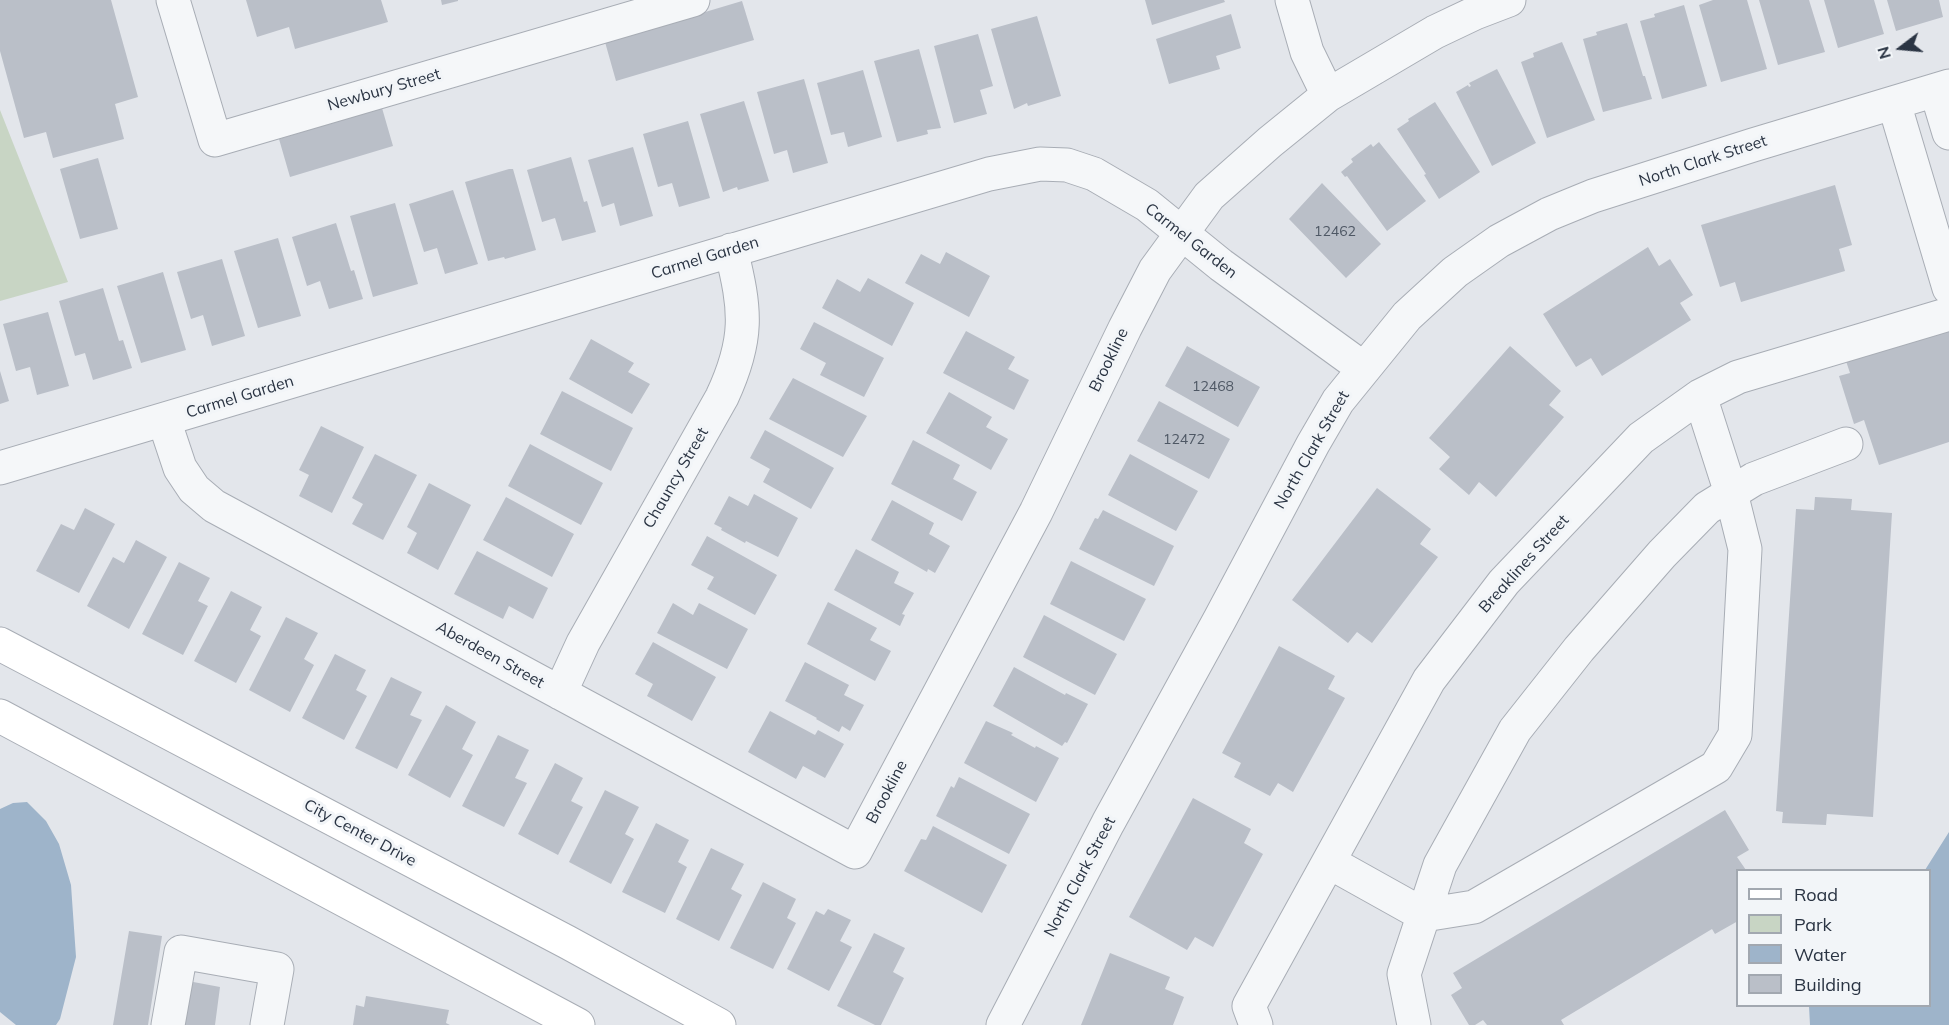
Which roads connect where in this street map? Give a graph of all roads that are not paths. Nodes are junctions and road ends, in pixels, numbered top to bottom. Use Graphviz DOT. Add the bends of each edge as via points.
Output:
graph roads {
  1 [pos="173,0"];
  2 [pos="693,0"];
  3 [pos="1292,0"];
  4 [pos="1509,0"];
  5 [pos="1943,88"];
  6 [pos="1328,95"];
  7 [pos="1894,103"];
  8 [pos="1949,133"];
  9 [pos="1181,233"];
  10 [pos="731,250"];
  11 [pos="1949,288"];
  12 [pos="1949,314"];
  13 [pos="1363,368"];
  14 [pos="1700,396"];
  15 [pos="164,420"];
  16 [pos="1846,444"];
  17 [pos="0,468"];
  18 [pos="1731,493"];
  19 [pos="0,644"];
  20 [pos="560,693"];
  21 [pos="0,716"];
  22 [pos="855,852"];
  23 [pos="1329,862"];
  24 [pos="1424,915"];
  25 [pos="1248,1019"];
  26 [pos="168,1025"];
  27 [pos="267,1025"];
  28 [pos="578,1025"];
  29 [pos="718,1025"];
  30 [pos="1003,1025"];
  31 [pos="1414,1025"];
  1 -- 2 [label="street, Newbury Street" via="214,140"];
  3 -- 6 [label="street" via="1307,52"];
  4 -- 6 [label="street, Brookline" via="1435,32"];
  5 -- 7 [label="street, North Clark Street"];
  5 -- 8 [label="street"];
  6 -- 9 [label="street, Brookline" via="1209,196"];
  7 -- 11 [label="street"];
  7 -- 13 [label="street, North Clark Street" via="1593,196 1549,214 1499,241 1455,272 1407,316"];
  9 -- 10 [label="street, Carmel Garden" via="1147,205 1094,174 1067,165 1040,164 988,174"];
  9 -- 13 [label="street, Carmel Garden"];
  9 -- 22 [label="street, Brookline" via="1155,270 1036,512"];
  10 -- 15 [label="street, Carmel Garden"];
  10 -- 20 [label="street, Chauncy Street" via="742,294 743,319 734,372 583,643"];
  12 -- 14 [label="street, Breaklines Street" via="1738,377"];
  13 -- 30 [label="street, North Clark Street" via="1312,444"];
  14 -- 18 [label="street"];
  14 -- 23 [label="street, Breaklines Street" via="1641,438 1504,582 1429,680"];
  15 -- 17 [label="street, Carmel Garden"];
  15 -- 20 [label="street, Aberdeen Street" via="180,468 194,489 214,506"];
  16 -- 18 [label="street" via="1754,479"];
  18 -- 24 [label="street" via="1707,508 1662,554 1515,730 1440,865"];
  18 -- 24 [label="street" via="1745,549 1735,735 1716,766 1474,907"];
  19 -- 29 [label="street, City Center Drive"];
  20 -- 22 [label="street, Aberdeen Street"];
  21 -- 28 [label="street"];
  23 -- 24 [label="street"];
  23 -- 25 [label="street, Breaklines Street"];
  24 -- 31 [label="street" via="1404,974"];
  26 -- 27 [label="street" via="181,952 277,969"];
}
